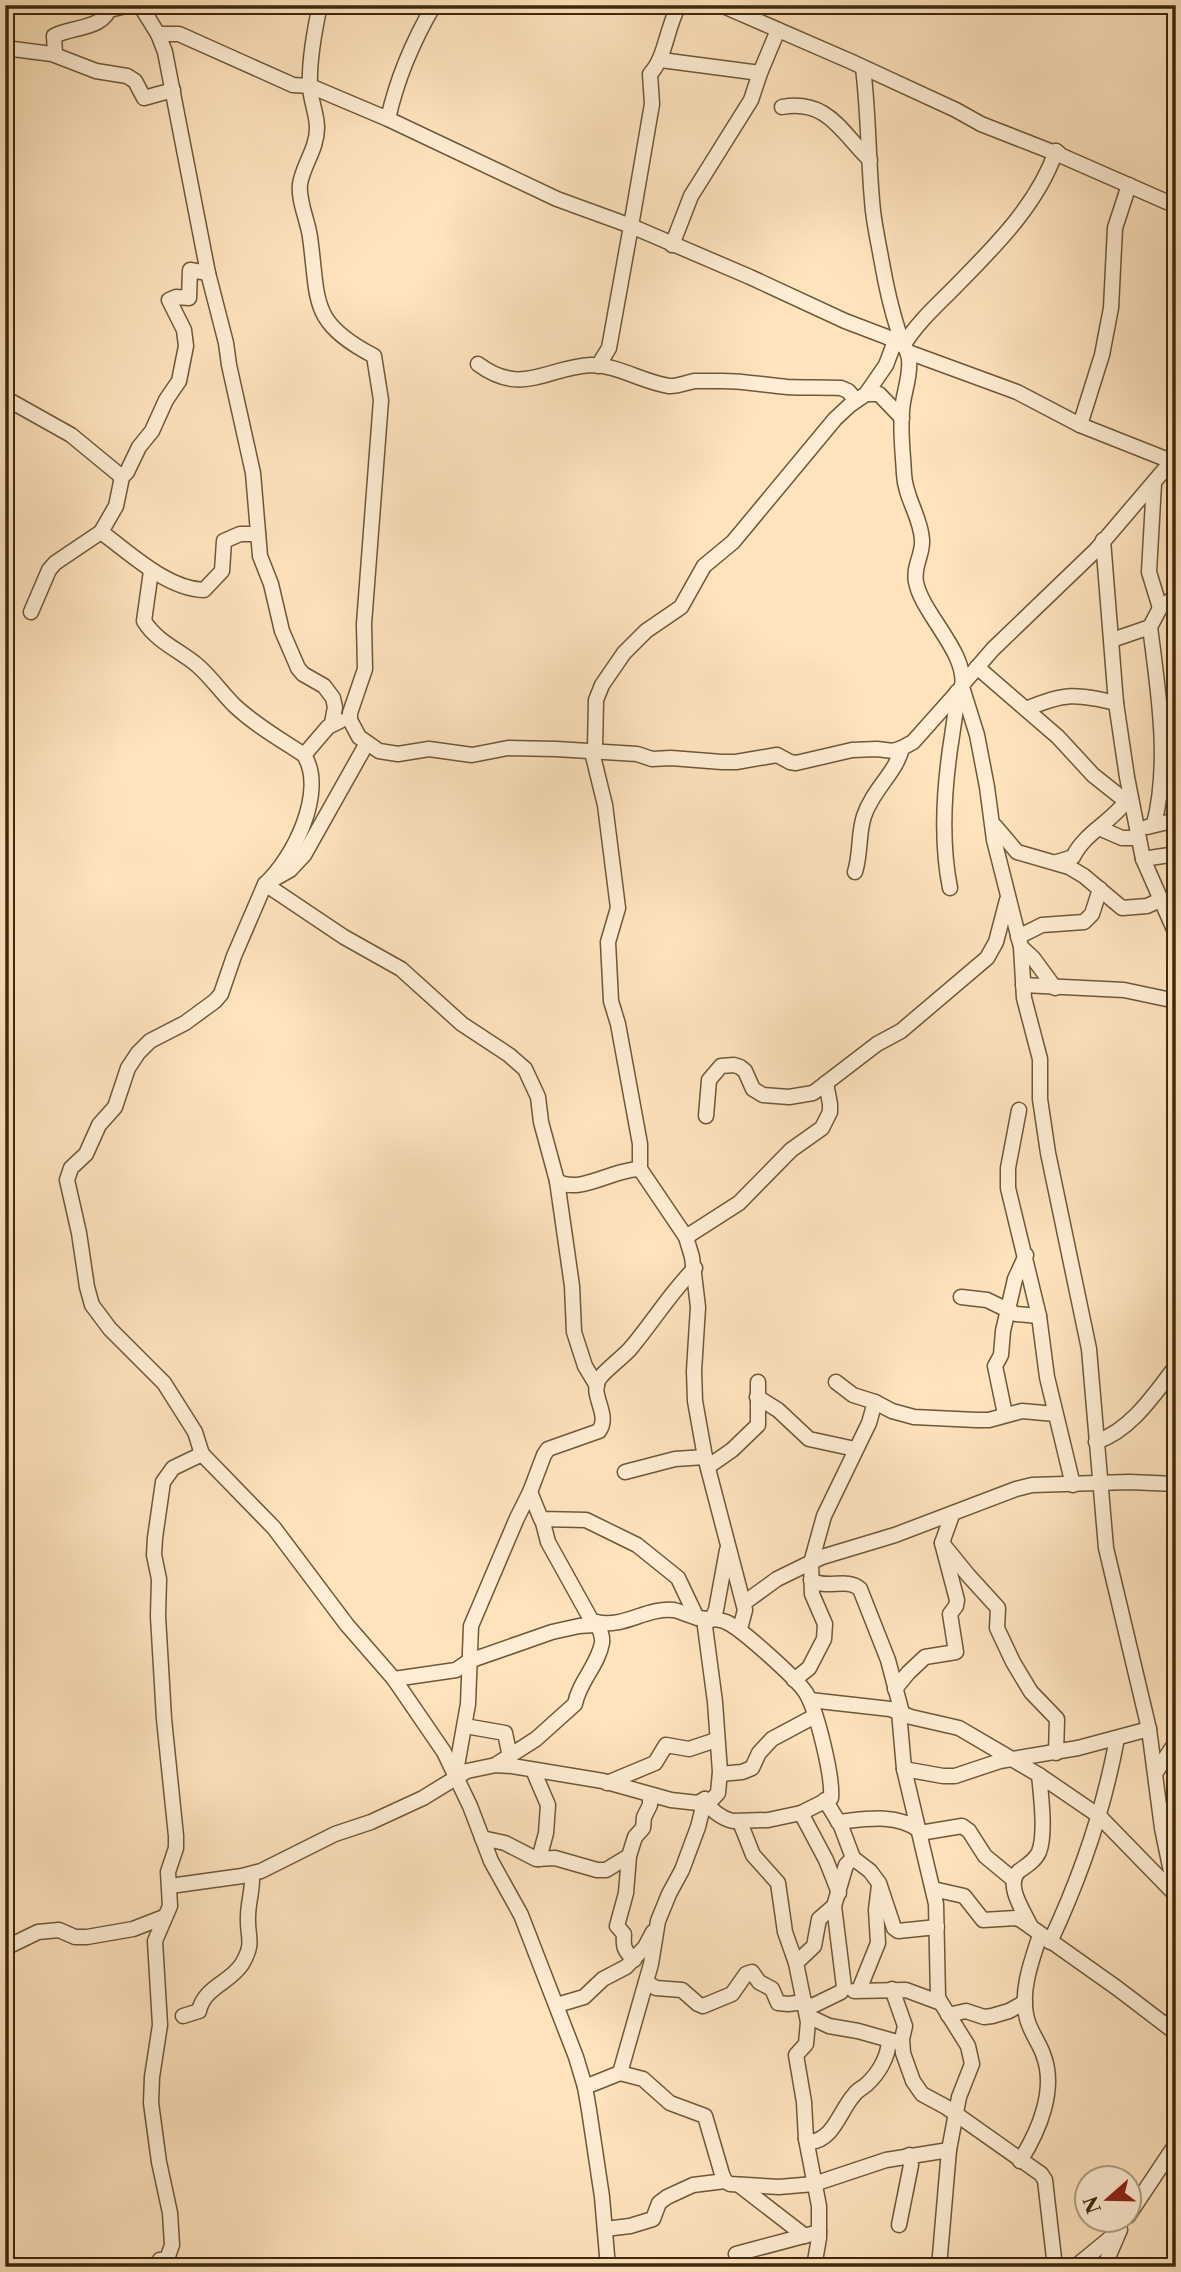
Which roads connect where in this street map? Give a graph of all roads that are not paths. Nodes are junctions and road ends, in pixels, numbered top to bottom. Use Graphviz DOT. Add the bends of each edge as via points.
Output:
graph roads {
  1 [pos="130,5"];
  2 [pos="140,5"];
  3 [pos="160,5"];
  4 [pos="320,5"];
  5 [pos="435,5"];
  6 [pos="678,5"];
  7 [pos="721,5"];
  8 [pos="110,8"];
  9 [pos="150,20"];
  10 [pos="778,30"];
  11 [pos="158,34"];
  12 [pos="5,48"];
  13 [pos="55,54"];
  14 [pos="661,60"];
  15 [pos="863,68"];
  16 [pos="760,73"];
  17 [pos="310,86"];
  18 [pos="173,90"];
  19 [pos="782,107"];
  20 [pos="388,119"];
  21 [pos="1056,150"];
  22 [pos="870,160"];
  23 [pos="1129,185"];
  24 [pos="1176,206"];
  25 [pos="631,226"];
  26 [pos="672,245"];
  27 [pos="208,273"];
  28 [pos="902,346"];
  29 [pos="478,364"];
  30 [pos="598,366"];
  31 [pos="861,397"];
  32 [pos="5,398"];
  33 [pos="902,418"];
  34 [pos="1080,425"];
  35 [pos="1174,460"];
  36 [pos="122,477"];
  37 [pos="1154,483"];
  38 [pos="101,531"];
  39 [pos="258,534"];
  40 [pos="1103,541"];
  41 [pos="150,571"];
  42 [pos="1176,596"];
  43 [pos="1160,608"];
  44 [pos="31,612"];
  45 [pos="1150,627"];
  46 [pos="1112,640"];
  47 [pos="977,667"];
  48 [pos="960,688"];
  49 [pos="1116,703"];
  50 [pos="1026,709"];
  51 [pos="350,720"];
  52 [pos="332,723"];
  53 [pos="367,743"];
  54 [pos="902,748"];
  55 [pos="592,752"];
  56 [pos="304,755"];
  57 [pos="1130,803"];
  58 [pos="1176,820"];
  59 [pos="1154,824"];
  60 [pos="995,826"];
  61 [pos="1099,828"];
  62 [pos="1138,835"];
  63 [pos="1176,853"];
  64 [pos="1143,859"];
  65 [pos="1057,862"];
  66 [pos="855,872"];
  67 [pos="265,884"];
  68 [pos="950,888"];
  69 [pos="1100,889"];
  70 [pos="1007,900"];
  71 [pos="1167,905"];
  72 [pos="1176,934"];
  73 [pos="1019,942"];
  74 [pos="1023,985"];
  75 [pos="1055,988"];
  76 [pos="1176,1000"];
  77 [pos="826,1083"];
  78 [pos="1019,1110"];
  79 [pos="706,1116"];
  80 [pos="640,1169"];
  81 [pos="557,1181"];
  82 [pos="686,1237"];
  83 [pos="1026,1255"];
  84 [pos="695,1268"];
  85 [pos="961,1297"];
  86 [pos="1009,1312"];
  87 [pos="1039,1316"];
  88 [pos="1176,1366"];
  89 [pos="758,1382"];
  90 [pos="836,1382"];
  91 [pos="597,1386"];
  92 [pos="757,1398"];
  93 [pos="875,1402"];
  94 [pos="1005,1414"];
  95 [pos="1055,1415"];
  96 [pos="1096,1442"];
  97 [pos="855,1449"];
  98 [pos="202,1454"];
  99 [pos="707,1462"];
  100 [pos="625,1472"];
  101 [pos="1099,1483"];
  102 [pos="1176,1484"];
  103 [pos="1073,1485"];
  104 [pos="530,1492"];
  105 [pos="952,1515"];
  106 [pos="542,1519"];
  107 [pos="942,1542"];
  108 [pos="728,1546"];
  109 [pos="811,1563"];
  110 [pos="811,1580"];
  111 [pos="744,1603"];
  112 [pos="704,1619"];
  113 [pos="595,1623"];
  114 [pos="735,1626"];
  115 [pos="469,1661"];
  116 [pos="394,1679"];
  117 [pos="794,1680"];
  118 [pos="895,1689"];
  119 [pos="810,1700"];
  120 [pos="901,1712"];
  121 [pos="815,1716"];
  122 [pos="465,1726"];
  123 [pos="1149,1729"];
  124 [pos="1117,1738"];
  125 [pos="716,1740"];
  126 [pos="1176,1742"];
  127 [pos="1056,1753"];
  128 [pos="510,1757"];
  129 [pos="1012,1759"];
  130 [pos="496,1765"];
  131 [pos="904,1769"];
  132 [pos="533,1770"];
  133 [pos="1156,1772"];
  134 [pos="720,1774"];
  135 [pos="1039,1775"];
  136 [pos="454,1777"];
  137 [pos="607,1783"];
  138 [pos="650,1795"];
  139 [pos="825,1800"];
  140 [pos="706,1802"];
  141 [pos="801,1813"];
  142 [pos="1099,1816"];
  143 [pos="740,1822"];
  144 [pos="838,1822"];
  145 [pos="1169,1830"];
  146 [pos="919,1832"];
  147 [pos="482,1838"];
  148 [pos="629,1856"];
  149 [pos="853,1858"];
  150 [pos="539,1859"];
  151 [pos="252,1874"];
  152 [pos="1014,1880"];
  153 [pos="879,1883"];
  154 [pos="170,1886"];
  155 [pos="933,1889"];
  156 [pos="1176,1895"];
  157 [pos="837,1899"];
  158 [pos="164,1917"];
  159 [pos="658,1921"];
  160 [pos="937,1927"];
  161 [pos="1041,1936"];
  162 [pos="5,1948"];
  163 [pos="634,1959"];
  164 [pos="796,1963"];
  165 [pos="646,1982"];
  166 [pos="892,1989"];
  167 [pos="859,1990"];
  168 [pos="842,1991"];
  169 [pos="1025,2002"];
  170 [pos="557,2005"];
  171 [pos="806,2009"];
  172 [pos="944,2009"];
  173 [pos="184,2016"];
  174 [pos="1176,2033"];
  175 [pos="895,2042"];
  176 [pos="620,2073"];
  177 [pos="585,2087"];
  178 [pos="956,2114"];
  179 [pos="806,2139"];
  180 [pos="1176,2144"];
  181 [pos="949,2150"];
  182 [pos="909,2155"];
  183 [pos="1020,2161"];
  184 [pos="732,2183"];
  185 [pos="814,2184"];
  186 [pos="1142,2196"];
  187 [pos="899,2225"];
  188 [pos="605,2229"];
  189 [pos="812,2234"];
  190 [pos="1112,2234"];
  191 [pos="1119,2234"];
  192 [pos="736,2254"];
  193 [pos="815,2261"];
  194 [pos="163,2265"];
  195 [pos="608,2267"];
  196 [pos="939,2267"];
  197 [pos="1055,2267"];
  198 [pos="1075,2267"];
  199 [pos="1104,2267"];
  1 -- 8 [label="street"];
  2 -- 9 [label="street"];
  3 -- 9 [label="street"];
  4 -- 17 [label="street"];
  5 -- 20 [label="street" via="399,77"];
  6 -- 14 [label="street"];
  7 -- 10 [label="street"];
  8 -- 13 [label="street" via="101,22 54,36"];
  9 -- 11 [label="street"];
  10 -- 15 [label="street"];
  10 -- 16 [label="street"];
  11 -- 17 [label="street" via="179,34 293,85"];
  11 -- 18 [label="street"];
  12 -- 13 [label="street"];
  13 -- 18 [label="street" via="96,71 131,78 144,98"];
  14 -- 16 [label="street"];
  14 -- 25 [label="street" via="650,74 652,104"];
  15 -- 21 [label="street" via="981,124"];
  15 -- 22 [label="street"];
  16 -- 26 [label="street" via="751,100 691,196"];
  17 -- 20 [label="street"];
  17 -- 51 [label="street" via="317,130 300,189 316,293 321,311 340,335 374,356 381,400 364,624 365,669 352,700"];
  18 -- 27 [label="street"];
  19 -- 22 [label="street" via="812,106 834,121"];
  20 -- 25 [label="street" via="557,199"];
  21 -- 23 [label="street"];
  21 -- 28 [label="street" via="1048,174 1029,203"];
  22 -- 28 [label="street" via="884,276"];
  23 -- 24 [label="street"];
  23 -- 34 [label="street" via="1115,228 1111,308 1102,355"];
  25 -- 26 [label="street"];
  25 -- 30 [label="street" via="609,348"];
  26 -- 28 [label="street"];
  27 -- 36 [label="street" via="190,270 189,298 169,300 184,330 182,371"];
  27 -- 39 [label="street" via="253,473"];
  28 -- 31 [label="street"];
  28 -- 33 [label="street" via="910,371"];
  28 -- 34 [label="street" via="1017,392"];
  29 -- 30 [label="street" via="491,374 529,379"];
  30 -- 31 [label="street" via="669,386 744,381 841,388"];
  31 -- 33 [label="street" via="878,394"];
  31 -- 55 [label="street" via="835,419 733,542 704,566 681,607 646,631 616,662 596,700 596,748"];
  32 -- 36 [label="street" via="71,435"];
  33 -- 48 [label="street" via="904,477 922,531 917,586 955,654 963,680"];
  34 -- 35 [label="street"];
  35 -- 37 [label="street"];
  36 -- 38 [label="street" via="116,506"];
  37 -- 40 [label="street"];
  37 -- 43 [label="street" via="1149,572"];
  38 -- 41 [label="street"];
  38 -- 44 [label="street" via="55,563"];
  39 -- 41 [label="street" via="240,534 224,541 222,570 204,590"];
  39 -- 52 [label="street" via="282,631 303,674 330,691 335,707"];
  40 -- 46 [label="street"];
  40 -- 47 [label="street"];
  41 -- 56 [label="street" via="146,625 196,664 247,717"];
  42 -- 43 [label="street"];
  43 -- 45 [label="street"];
  45 -- 46 [label="street"];
  45 -- 59 [label="street" via="1163,760"];
  46 -- 49 [label="street"];
  47 -- 48 [label="street"];
  47 -- 50 [label="street"];
  48 -- 54 [label="street" via="914,742"];
  48 -- 68 [label="street" via="944,800"];
  48 -- 70 [label="street" via="979,744"];
  49 -- 50 [label="street" via="1072,695"];
  49 -- 57 [label="street"];
  50 -- 57 [label="street" via="1093,775"];
  51 -- 52 [label="street"];
  51 -- 53 [label="street"];
  52 -- 56 [label="street"];
  53 -- 55 [label="street" via="379,751 398,754 429,749 472,755 508,748"];
  53 -- 67 [label="street" via="297,864"];
  54 -- 55 [label="street" via="852,750 796,763 775,755 722,762"];
  54 -- 66 [label="street" via="899,761 864,813"];
  55 -- 80 [label="street" via="602,788 618,908 608,942 611,1001 640,1144"];
  56 -- 67 [label="street" via="313,776 311,797 290,855"];
  57 -- 61 [label="street"];
  57 -- 62 [label="street"];
  58 -- 59 [label="street"];
  59 -- 62 [label="street"];
  60 -- 65 [label="street" via="1017,852"];
  61 -- 62 [label="street" via="1122,838"];
  61 -- 65 [label="street" via="1073,857"];
  62 -- 64 [label="street"];
  63 -- 64 [label="street"];
  64 -- 71 [label="street"];
  65 -- 69 [label="street"];
  67 -- 81 [label="street" via="401,969 462,1024 526,1069 538,1097"];
  67 -- 98 [label="street" via="221,994 184,1023 150,1041 138,1054 128,1068 115,1107 67,1180 92,1305 164,1383 195,1432"];
  69 -- 71 [label="street" via="1122,908"];
  69 -- 73 [label="street" via="1092,914 1084,922 1042,925"];
  70 -- 73 [label="street"];
  70 -- 77 [label="street" via="987,958 901,1031"];
  71 -- 72 [label="street"];
  73 -- 74 [label="street"];
  73 -- 75 [label="street"];
  74 -- 75 [label="street"];
  74 -- 96 [label="street" via="1040,1059 1048,1153 1089,1349"];
  75 -- 76 [label="street" via="1124,990"];
  77 -- 79 [label="street" via="805,1095 763,1095 753,1089 740,1067 721,1066 709,1080"];
  77 -- 82 [label="street" via="831,1104 822,1128 791,1150 739,1203"];
  78 -- 83 [label="street" via="1007,1180"];
  80 -- 81 [label="street" via="577,1185"];
  80 -- 82 [label="street"];
  81 -- 91 [label="street" via="574,1332"];
  82 -- 84 [label="street"];
  83 -- 86 [label="street" via="1018,1268"];
  83 -- 87 [label="street"];
  84 -- 91 [label="street"];
  84 -- 99 [label="street" via="694,1388"];
  85 -- 86 [label="street" via="987,1300"];
  86 -- 87 [label="street"];
  86 -- 94 [label="street" via="995,1371"];
  87 -- 95 [label="street"];
  88 -- 96 [label="street" via="1118,1433"];
  89 -- 92 [label="street"];
  90 -- 93 [label="street" via="853,1395"];
  91 -- 104 [label="street" via="602,1428 548,1449"];
  92 -- 97 [label="street" via="784,1415 806,1438"];
  92 -- 99 [label="street" via="758,1424 732,1450"];
  93 -- 94 [label="street" via="924,1418 976,1420"];
  93 -- 97 [label="street"];
  94 -- 95 [label="street"];
  95 -- 103 [label="street"];
  96 -- 101 [label="street"];
  97 -- 109 [label="street" via="824,1516"];
  98 -- 116 [label="street" via="274,1528"];
  98 -- 154 [label="street" via="173,1468 163,1482 155,1538 164,1719 177,1836 168,1872"];
  99 -- 100 [label="street" via="675,1459"];
  99 -- 108 [label="street"];
  101 -- 102 [label="street"];
  101 -- 103 [label="street"];
  101 -- 123 [label="street" via="1106,1548"];
  103 -- 105 [label="street" via="1024,1486"];
  104 -- 106 [label="street"];
  104 -- 115 [label="street" via="471,1626"];
  105 -- 107 [label="street"];
  105 -- 109 [label="street"];
  106 -- 112 [label="street" via="586,1520 638,1545 678,1578"];
  106 -- 113 [label="street" via="548,1542"];
  107 -- 118 [label="street" via="957,1600 950,1614 956,1652 925,1657"];
  107 -- 127 [label="street" via="998,1608 997,1628 1013,1661 1031,1692 1057,1719"];
  108 -- 111 [label="street"];
  108 -- 112 [label="street" via="716,1610"];
  109 -- 110 [label="street"];
  109 -- 111 [label="street" via="776,1579"];
  110 -- 117 [label="street" via="814,1601 825,1624 824,1639 808,1668"];
  110 -- 118 [label="street" via="830,1586 851,1583 860,1589"];
  111 -- 114 [label="street" via="741,1625"];
  112 -- 113 [label="street" via="666,1610 608,1625"];
  112 -- 114 [label="street"];
  112 -- 125 [label="street"];
  113 -- 115 [label="street" via="552,1632"];
  113 -- 128 [label="street" via="602,1644 575,1704"];
  114 -- 117 [label="street"];
  115 -- 116 [label="street" via="456,1670"];
  115 -- 122 [label="street"];
  116 -- 136 [label="street" via="444,1752"];
  117 -- 119 [label="street"];
  118 -- 120 [label="street"];
  119 -- 120 [label="street"];
  119 -- 121 [label="street"];
  120 -- 129 [label="street" via="959,1728"];
  120 -- 131 [label="street"];
  121 -- 134 [label="street" via="772,1739 752,1768"];
  121 -- 139 [label="street" via="831,1789 831,1798"];
  122 -- 128 [label="street" via="505,1733"];
  122 -- 136 [label="street"];
  123 -- 124 [label="street"];
  123 -- 133 [label="street"];
  124 -- 127 [label="street"];
  124 -- 142 [label="street"];
  125 -- 134 [label="street"];
  125 -- 137 [label="street" via="689,1749 669,1744 655,1763"];
  126 -- 133 [label="street"];
  127 -- 129 [label="street"];
  128 -- 130 [label="street"];
  129 -- 131 [label="street" via="948,1776"];
  129 -- 135 [label="street"];
  130 -- 132 [label="street"];
  130 -- 136 [label="street"];
  131 -- 146 [label="street"];
  132 -- 137 [label="street"];
  132 -- 150 [label="street" via="548,1805"];
  133 -- 145 [label="street"];
  134 -- 140 [label="street" via="718,1793"];
  135 -- 142 [label="street"];
  135 -- 152 [label="street" via="1041,1844 1035,1858"];
  136 -- 147 [label="street"];
  136 -- 151 [label="street" via="423,1798"];
  137 -- 138 [label="street"];
  138 -- 140 [label="street"];
  138 -- 148 [label="street" via="643,1828"];
  139 -- 141 [label="street"];
  139 -- 144 [label="street"];
  140 -- 143 [label="street" via="727,1820"];
  140 -- 159 [label="street"];
  141 -- 143 [label="street"];
  141 -- 157 [label="street" via="825,1860"];
  142 -- 156 [label="street"];
  142 -- 161 [label="street" via="1080,1873"];
  143 -- 164 [label="street" via="753,1855 778,1883 785,1932"];
  144 -- 146 [label="street" via="896,1819"];
  144 -- 149 [label="street"];
  145 -- 156 [label="street"];
  146 -- 152 [label="street" via="962,1826 985,1856"];
  146 -- 155 [label="street"];
  147 -- 150 [label="street"];
  147 -- 170 [label="street" via="521,1915"];
  148 -- 150 [label="street" via="603,1870 550,1857"];
  148 -- 163 [label="street" via="617,1926 624,1934 625,1952"];
  149 -- 153 [label="street"];
  149 -- 157 [label="street" via="846,1866"];
  151 -- 154 [label="street"];
  151 -- 173 [label="street" via="247,1920 251,1938 242,1964 207,1993 199,2011"];
  152 -- 161 [label="street" via="1017,1898"];
  153 -- 160 [label="street" via="896,1930"];
  153 -- 167 [label="street" via="878,1943"];
  154 -- 158 [label="street" via="170,1906"];
  155 -- 160 [label="street"];
  155 -- 161 [label="street" via="964,1896 983,1920 1016,1918"];
  157 -- 164 [label="street" via="820,1916 812,1950"];
  157 -- 168 [label="street"];
  158 -- 162 [label="street" via="134,1929 88,1937 59,1930 38,1932"];
  158 -- 194 [label="street" via="155,1941 160,2025 151,2103 172,2245"];
  159 -- 163 [label="street"];
  159 -- 165 [label="street"];
  160 -- 172 [label="street" via="937,1986"];
  161 -- 169 [label="street" via="1030,1966"];
  161 -- 174 [label="street"];
  163 -- 170 [label="street" via="583,1997"];
  164 -- 171 [label="street"];
  165 -- 171 [label="street" via="656,1988 682,1990 704,2006 732,1994 752,1972 772,1989 778,2003"];
  165 -- 176 [label="street"];
  166 -- 167 [label="street"];
  166 -- 172 [label="street" via="913,1991"];
  166 -- 175 [label="street" via="905,2026"];
  167 -- 168 [label="street"];
  168 -- 171 [label="street"];
  169 -- 172 [label="street" via="984,2017"];
  169 -- 183 [label="street" via="1049,2081 1037,2130"];
  170 -- 177 [label="street"];
  171 -- 175 [label="street" via="829,2026"];
  171 -- 179 [label="street" via="806,2044 796,2054"];
  172 -- 178 [label="street" via="968,2046 972,2064"];
  175 -- 178 [label="street" via="922,2094"];
  175 -- 179 [label="street" via="831,2129 817,2141"];
  176 -- 177 [label="street"];
  176 -- 184 [label="street" via="643,2079 670,2103 705,2116"];
  177 -- 188 [label="street"];
  178 -- 181 [label="street"];
  178 -- 183 [label="street"];
  179 -- 185 [label="street"];
  180 -- 186 [label="street"];
  181 -- 182 [label="street"];
  181 -- 196 [label="street"];
  182 -- 185 [label="street" via="867,2164"];
  182 -- 187 [label="street"];
  183 -- 197 [label="street" via="1041,2174 1048,2187"];
  184 -- 185 [label="street"];
  184 -- 188 [label="street" via="693,2185 661,2201 653,2219"];
  184 -- 189 [label="street"];
  185 -- 189 [label="street" via="819,2206"];
  188 -- 195 [label="street"];
  189 -- 192 [label="street"];
  189 -- 193 [label="street"];
  190 -- 198 [label="street"];
  191 -- 199 [label="street"];
}
